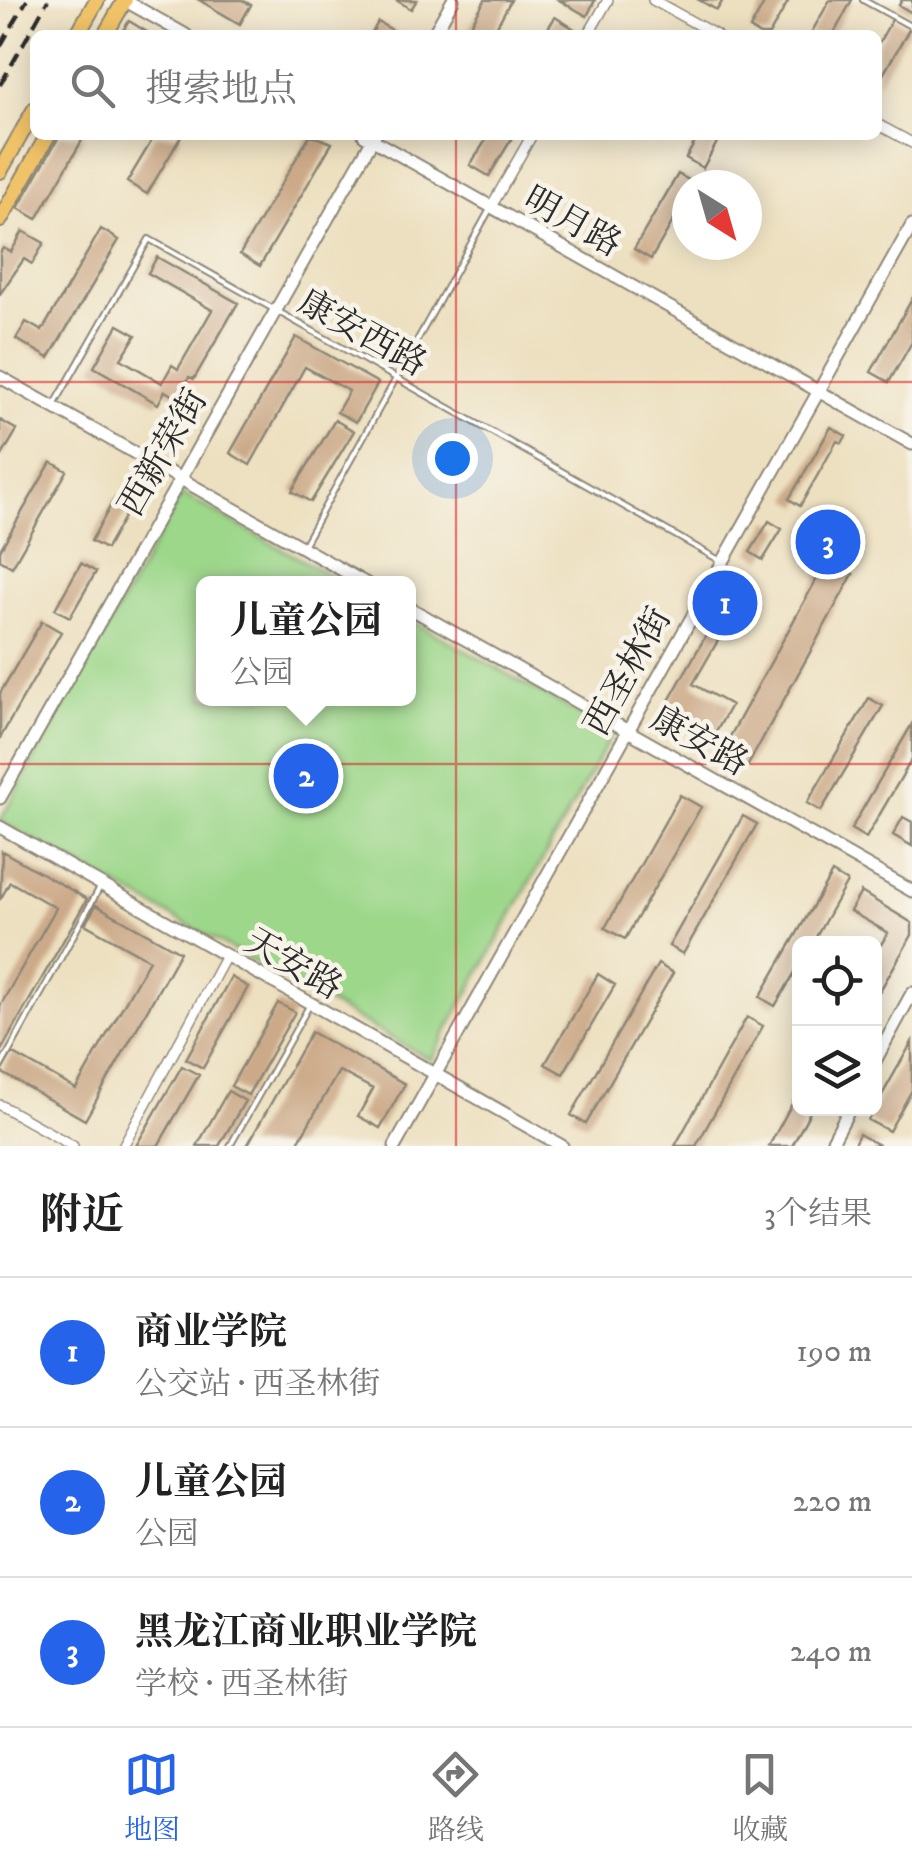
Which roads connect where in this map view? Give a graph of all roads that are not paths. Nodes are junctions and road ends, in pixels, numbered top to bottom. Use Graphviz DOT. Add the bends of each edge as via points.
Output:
graph roads {
  1 [pos="97,0"];
  2 [pos="125,0"];
  3 [pos="453,0"];
  4 [pos="608,0"];
  5 [pos="653,0"];
  6 [pos="862,0"];
  7 [pos="912,27"];
  8 [pos="80,30"];
  9 [pos="108,30"];
  10 [pos="177,30"];
  11 [pos="435,30"];
  12 [pos="591,30"];
  13 [pos="707,30"];
  14 [pos="30,119"];
  15 [pos="882,127"];
  16 [pos="45,140"];
  17 [pos="368,140"];
  18 [pos="375,140"];
  19 [pos="529,140"];
  20 [pos="912,144"];
  21 [pos="0,171"];
  22 [pos="492,207"];
  23 [pos="0,220"];
  24 [pos="912,225"];
  25 [pos="274,311"];
  26 [pos="0,376"];
  27 [pos="396,379"];
  28 [pos="818,391"];
  29 [pos="54,407"];
  30 [pos="912,444"];
  31 [pos="179,478"];
  32 [pos="302,547"];
  33 [pos="721,561"];
  34 [pos="353,576"];
  35 [pos="416,611"];
  36 [pos="626,729"];
  37 [pos="0,798"];
  38 [pos="0,828"];
  39 [pos="101,885"];
  40 [pos="912,891"];
  41 [pos="226,956"];
  42 [pos="912,993"];
  43 [pos="310,1003"];
  44 [pos="882,1048"];
  45 [pos="0,1068"];
  46 [pos="436,1075"];
  47 [pos="0,1105"];
  48 [pos="846,1116"];
  49 [pos="74,1146"];
  50 [pos="123,1146"];
  51 [pos="230,1146"];
  52 [pos="395,1146"];
  53 [pos="562,1146"];
  54 [pos="830,1146"];
  1 -- 8 [label="highway"];
  2 -- 9 [label="highway"];
  2 -- 10 [label="street"];
  3 -- 11 [label="street"];
  4 -- 12 [label="street"];
  5 -- 13 [label="street"];
  6 -- 7 [label="lane"];
  14 -- 21 [label="highway"];
  15 -- 20 [label="street"];
  16 -- 23 [label="highway"];
  17 -- 25 [label="street, 西新荣街"];
  18 -- 22 [label="street, 明月路"];
  19 -- 22 [label="street"];
  22 -- 27 [label="lane"];
  22 -- 28 [label="street, 明月路"];
  24 -- 28 [label="street, 西圣林街"];
  25 -- 27 [label="lane, 康安西路"];
  25 -- 29 [label="lane, 康安西路" via="150,240"];
  25 -- 31 [label="street, 西新荣街"];
  26 -- 29 [label="street"];
  27 -- 32 [label="lane"];
  27 -- 33 [label="lane, 康安西路"];
  28 -- 30 [label="street, 明月路"];
  28 -- 33 [label="street, 西圣林街"];
  29 -- 31 [label="street"];
  31 -- 32 [label="street"];
  31 -- 37 [label="street, 西新荣街"];
  32 -- 34 [label="street"];
  33 -- 36 [label="street, 西圣林街"];
  35 -- 36 [label="street, 康安路"];
  36 -- 40 [label="street, 康安路"];
  36 -- 46 [label="street, 西圣林街"];
  38 -- 39 [label="street, 天安路"];
  39 -- 41 [label="street, 天安路"];
  39 -- 45 [label="lane"];
  41 -- 43 [label="street, 天安路"];
  41 -- 50 [label="street"];
  42 -- 44 [label="street"];
  43 -- 46 [label="street, 天安路"];
  43 -- 51 [label="lane"];
  46 -- 52 [label="street, 西圣林街"];
  46 -- 53 [label="street, 天安路"];
  47 -- 49 [label="street"];
  48 -- 54 [label="street"];
}
